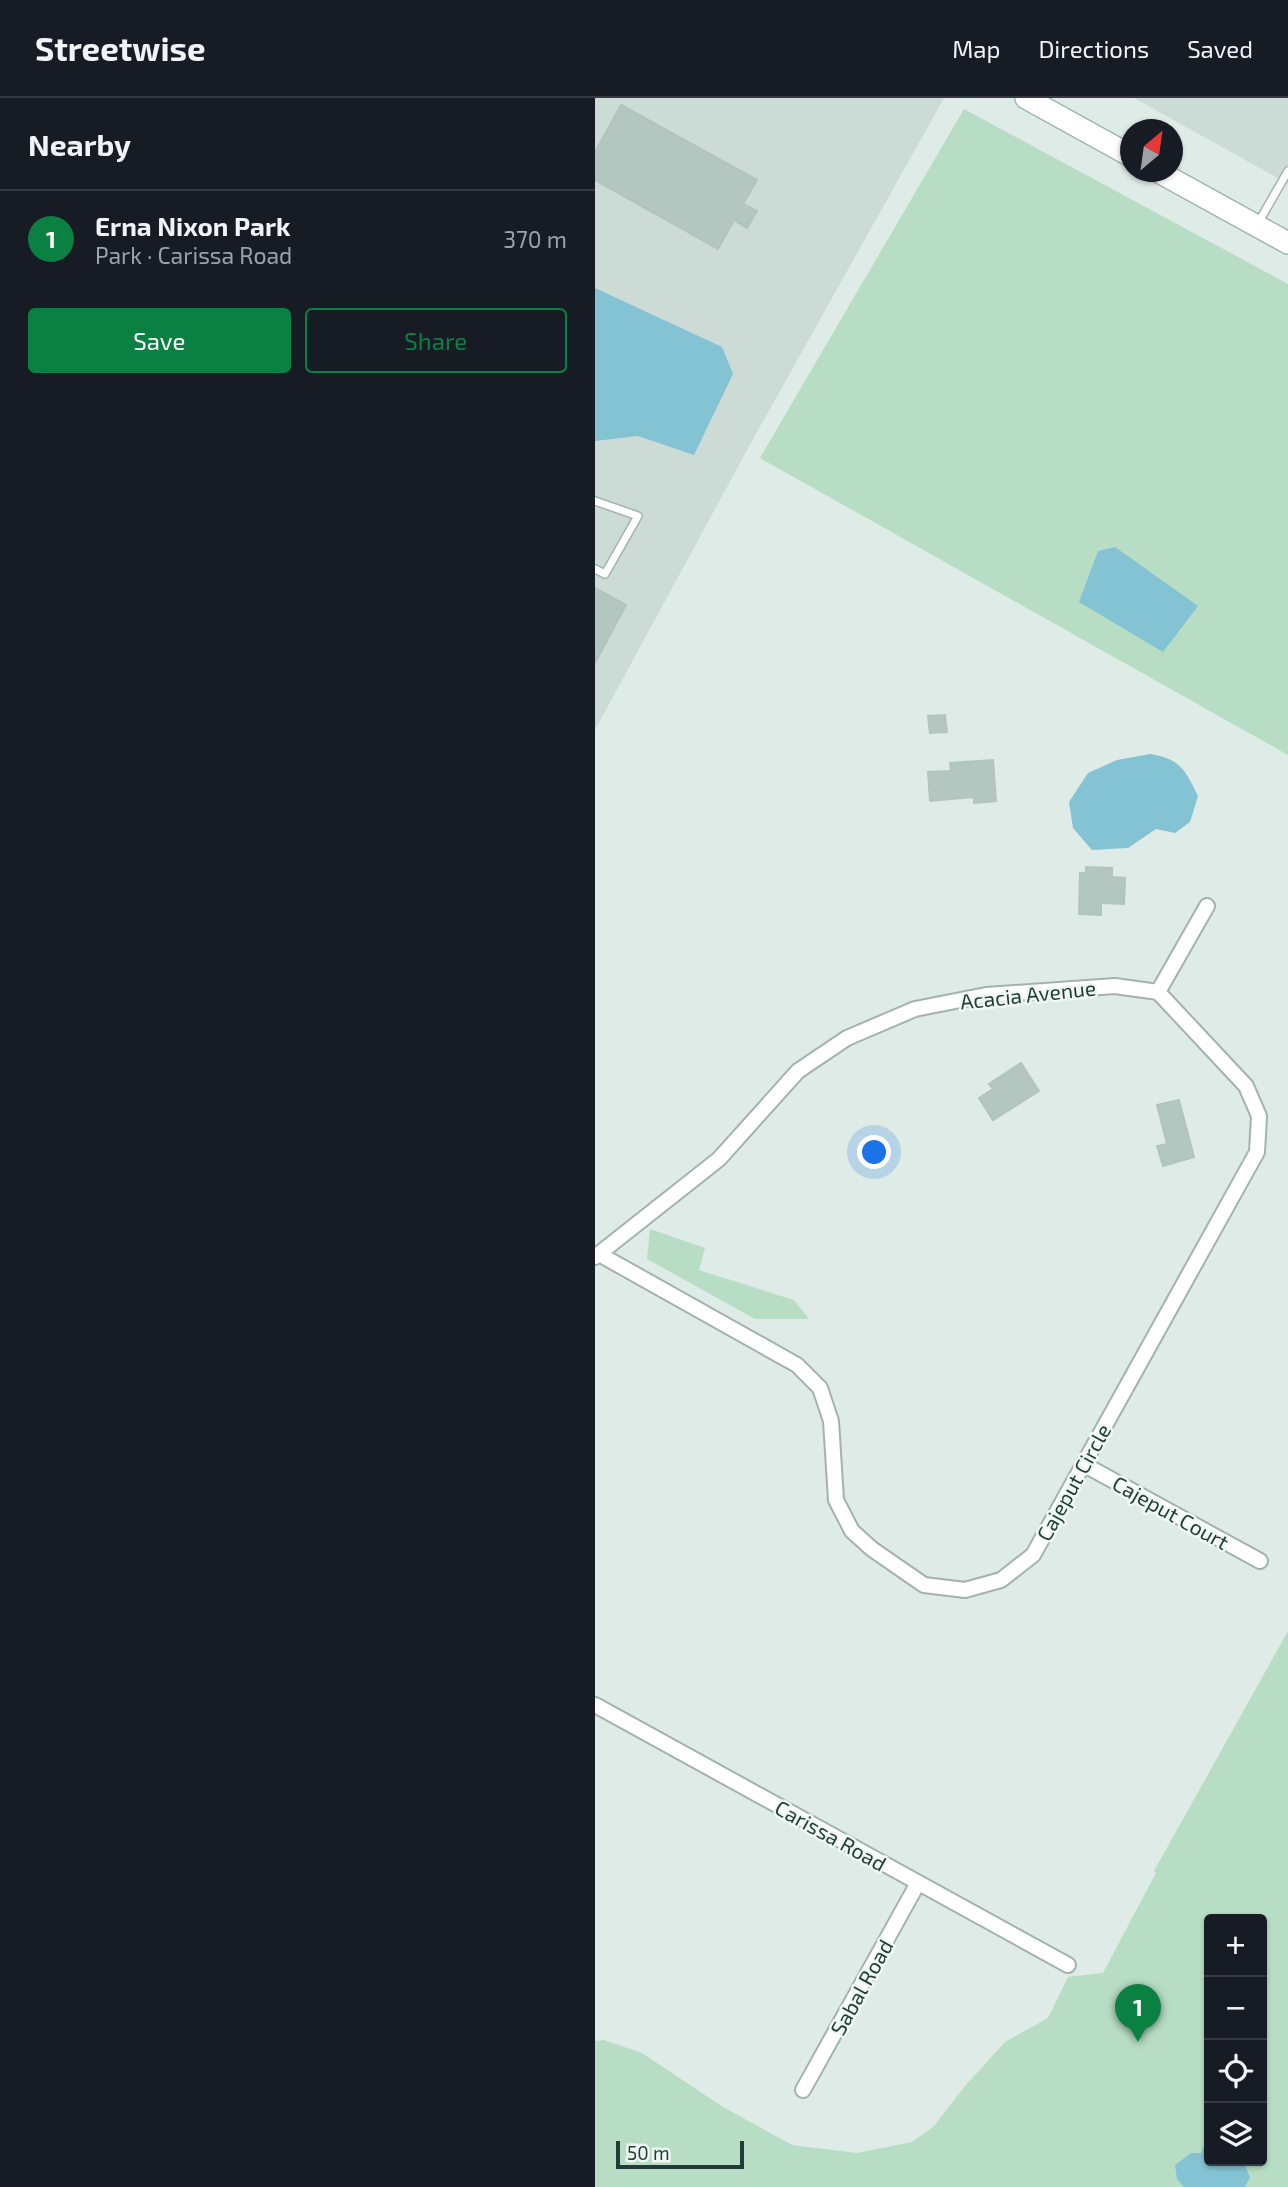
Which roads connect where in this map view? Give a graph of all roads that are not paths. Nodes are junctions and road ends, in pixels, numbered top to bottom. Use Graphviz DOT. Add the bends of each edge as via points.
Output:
graph roads {
  1 [pos="1026,98"];
  2 [pos="1120,150"];
  3 [pos="1288,171"];
  4 [pos="1177,182"];
  5 [pos="1257,226"];
  6 [pos="1288,243"];
  7 [pos="595,501"];
  8 [pos="595,569"];
  9 [pos="1207,906"];
  10 [pos="1158,992"];
  11 [pos="597,1255"];
  12 [pos="1083,1464"];
  13 [pos="1259,1560"];
  14 [pos="595,1705"];
  15 [pos="918,1883"];
  16 [pos="1068,1965"];
  17 [pos="803,2090"];
  1 -- 2 [label="main road"];
  3 -- 5 [label="lane"];
  4 -- 5 [label="main road"];
  5 -- 6 [label="main road"];
  7 -- 8 [label="lane" via="638,516 604,574"];
  9 -- 10 [label="street"];
  10 -- 11 [label="street, Acacia Avenue" via="1115,986 986,995 915,1009 847,1038 798,1071 719,1159"];
  10 -- 12 [label="street, Cajeput Circle" via="1246,1086 1259,1116 1257,1152"];
  11 -- 12 [label="street, Cajeput Circle" via="797,1364 813,1380 831,1422 836,1500 852,1531 924,1585 965,1590 1001,1580 1033,1555"];
  12 -- 13 [label="street, Cajeput Court"];
  14 -- 15 [label="street, Carissa Road"];
  15 -- 16 [label="street, Carissa Road"];
  15 -- 17 [label="street, Sabal Road"];
}
